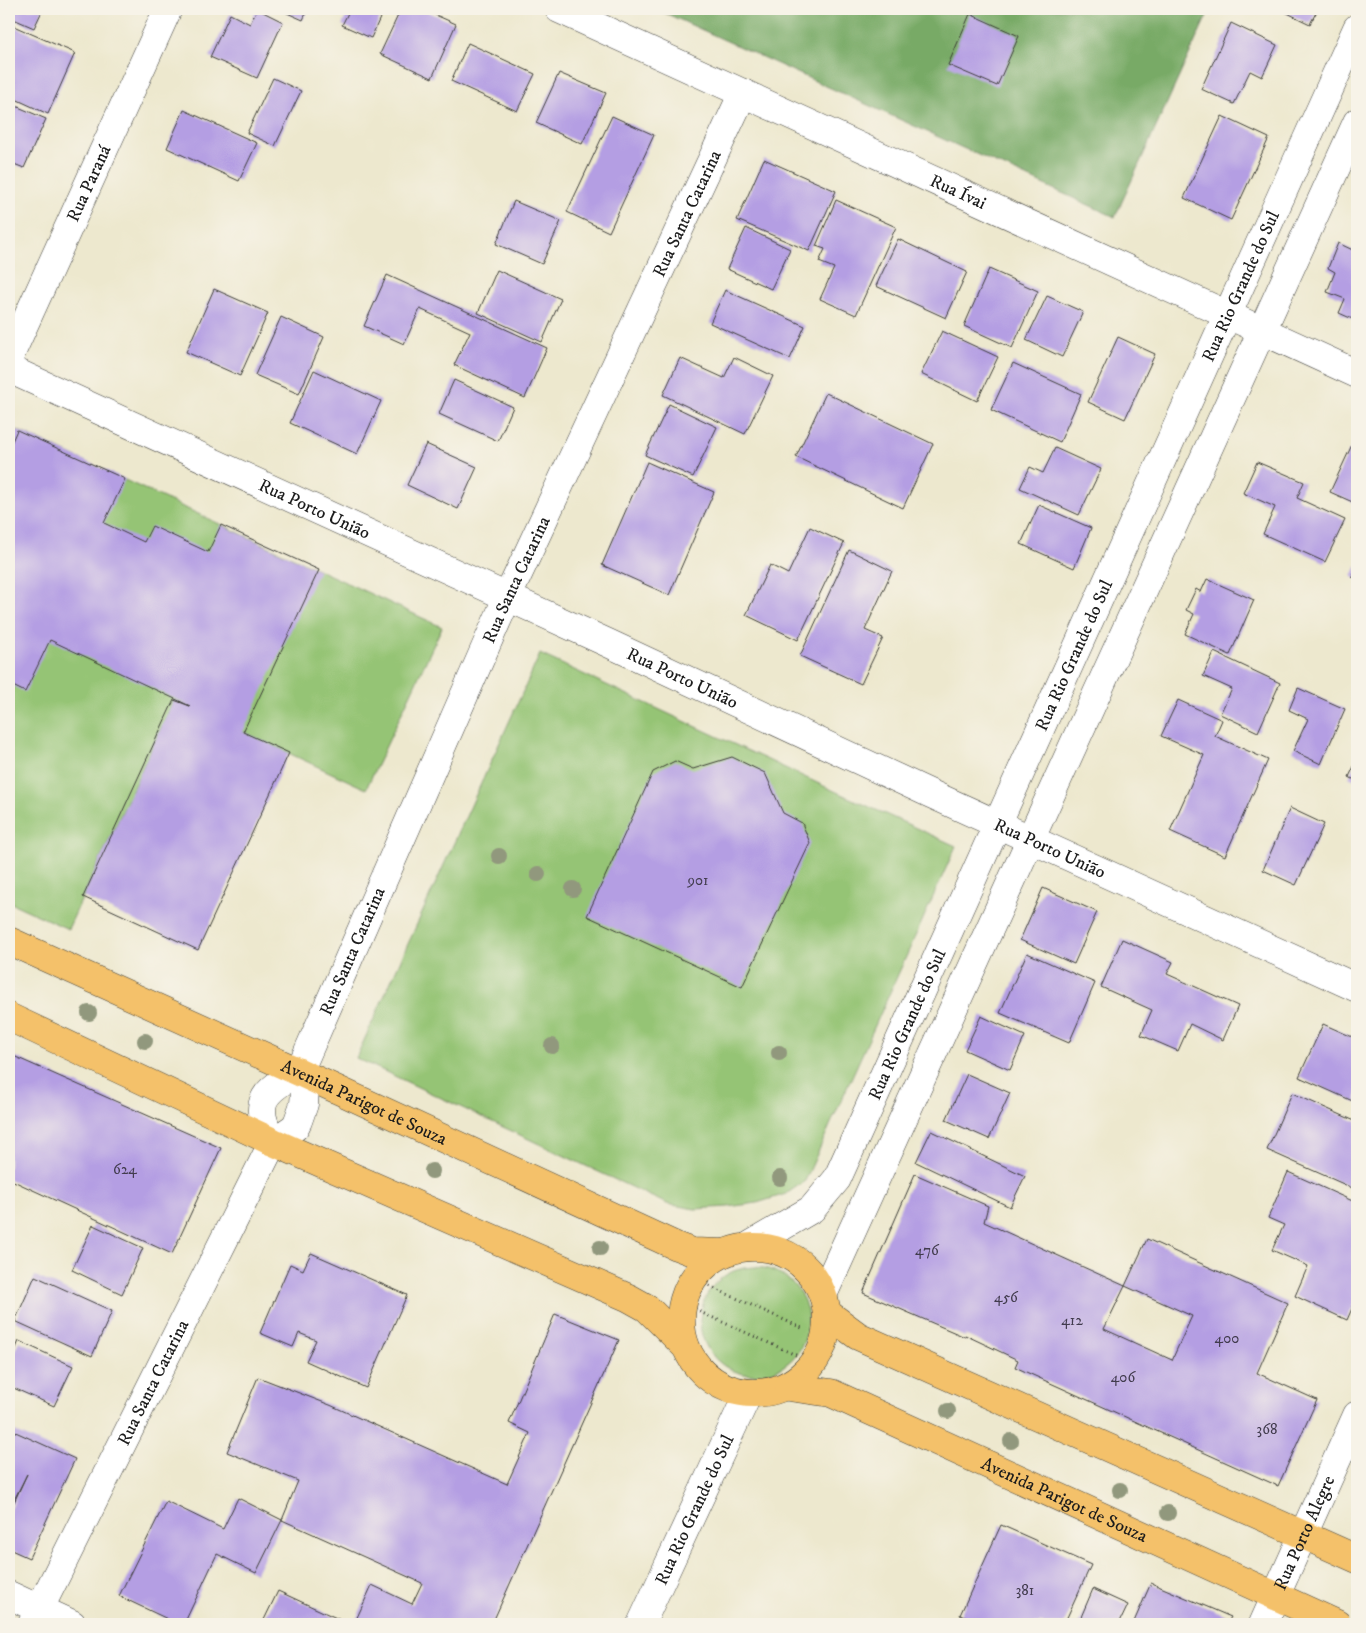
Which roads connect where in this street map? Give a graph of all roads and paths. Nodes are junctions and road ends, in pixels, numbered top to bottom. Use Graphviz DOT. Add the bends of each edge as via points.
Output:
graph roads {
  1 [pos="168,9"];
  2 [pos="559,9"];
  3 [pos="1357,28"];
  4 [pos="743,93"];
  5 [pos="1357,122"];
  6 [pos="1228,315"];
  7 [pos="1262,331"];
  8 [pos="9,358"];
  9 [pos="9,369"];
  10 [pos="1357,374"];
  11 [pos="507,598"];
  12 [pos="998,824"];
  13 [pos="1030,838"];
  14 [pos="9,940"];
  15 [pos="1357,988"];
  16 [pos="9,1017"];
  17 [pos="299,1072"];
  18 [pos="273,1142"];
  19 [pos="735,1250"];
  20 [pos="825,1304"];
  21 [pos="685,1346"];
  22 [pos="788,1387"];
  23 [pos="748,1394"];
  24 [pos="1357,1415"];
  25 [pos="1303,1534"];
  26 [pos="1357,1559"];
  27 [pos="9,1595"];
  28 [pos="1276,1597"];
  29 [pos="36,1617"];
  30 [pos="72,1624"];
  31 [pos="641,1624"];
  32 [pos="1263,1624"];
  33 [pos="1337,1624"];
  1 -- 8 [label="street, Rua Paraná"];
  2 -- 4 [label="street, Rua Ívai"];
  3 -- 6 [label="street, Rua Rio Grande do Sul"];
  4 -- 6 [label="street, Rua Ívai"];
  4 -- 11 [label="street, Rua Santa Catarina"];
  5 -- 7 [label="street, Rua Rio Grande do Sul"];
  6 -- 7 [label="street, Rua Ívai"];
  6 -- 12 [label="street, Rua Rio Grande do Sul"];
  7 -- 10 [label="street, Rua Ívai"];
  7 -- 13 [label="street, Rua Rio Grande do Sul"];
  9 -- 11 [label="street, Rua Porto União"];
  11 -- 12 [label="street, Rua Porto União"];
  11 -- 17 [label="street, Rua Santa Catarina"];
  12 -- 13 [label="street, Rua Porto União"];
  12 -- 19 [label="street, Rua Rio Grande do Sul" via="837,1179 812,1209"];
  13 -- 15 [label="street, Rua Porto União"];
  13 -- 20 [label="street, Rua Rio Grande do Sul"];
  14 -- 17 [label="main road, Avenida Parigot de Souza"];
  16 -- 18 [label="main road"];
  17 -- 18 [label="street, Rua Santa Catarina" via="304,1104 295,1127"];
  17 -- 18 [label="street" via="272,1088 262,1103 265,1128"];
  17 -- 19 [label="main road, Avenida Parigot de Souza" via="676,1246 692,1252"];
  18 -- 21 [label="main road" via="629,1298 647,1308"];
  18 -- 29 [label="street, Rua Santa Catarina"];
  19 -- 20 [label="main road" via="773,1249 796,1260 811,1274"];
  19 -- 21 [label="main road" via="704,1264 693,1279 683,1300 680,1323"];
  20 -- 22 [label="main road" via="825,1340 814,1363"];
  20 -- 25 [label="main road" via="858,1336"];
  21 -- 23 [label="main road" via="698,1368 710,1379"];
  22 -- 23 [label="main road"];
  22 -- 28 [label="main road, Avenida Parigot de Souza" via="832,1393"];
  23 -- 31 [label="street, Rua Rio Grande do Sul"];
  24 -- 25 [label="street, Rua Porto Alegre"];
  25 -- 26 [label="main road"];
  25 -- 28 [label="street, Rua Porto Alegre"];
  27 -- 29 [label="street"];
  28 -- 32 [label="street, Rua Porto Alegre"];
  28 -- 33 [label="main road, Avenida Parigot de Souza"];
  29 -- 30 [label="street"];
}
